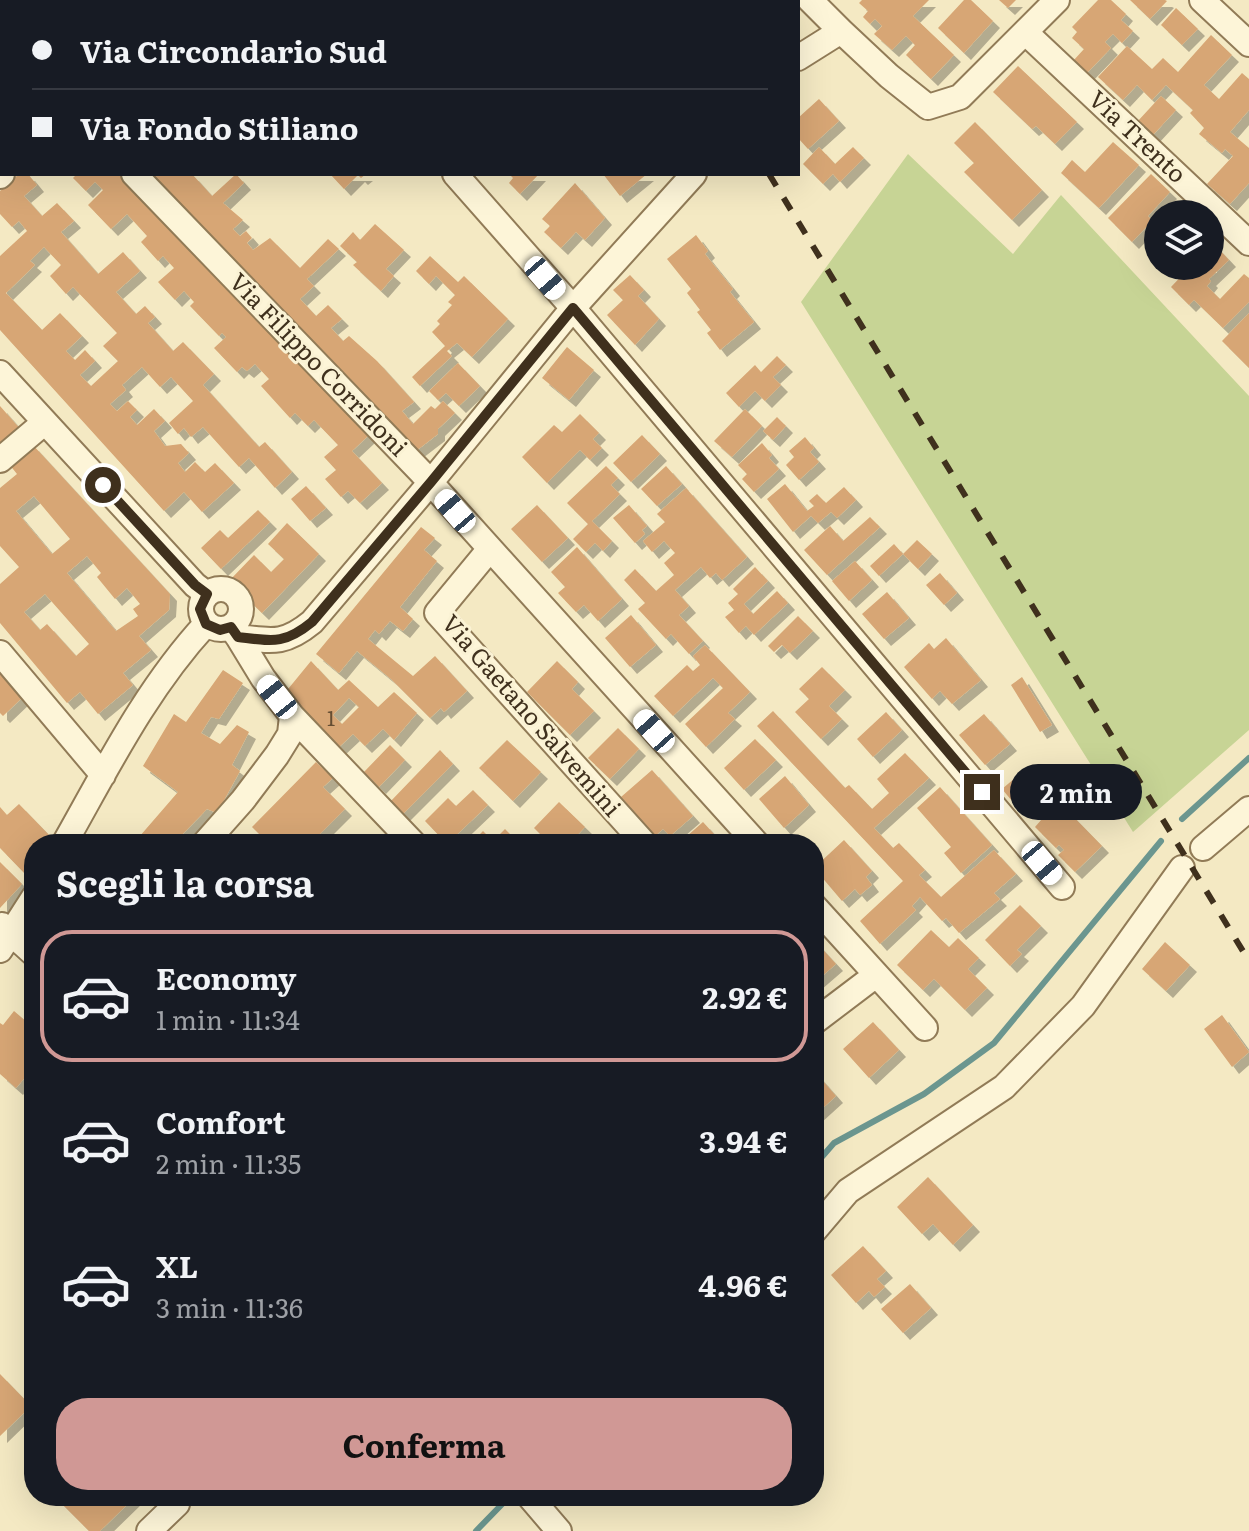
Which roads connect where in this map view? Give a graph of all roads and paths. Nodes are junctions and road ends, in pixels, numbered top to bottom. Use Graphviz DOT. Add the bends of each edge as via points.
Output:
graph roads {
  1 [pos="810,0"];
  2 [pos="1057,0"];
  3 [pos="1202,0"];
  4 [pos="841,31"];
  5 [pos="1025,32"];
  6 [pos="1249,44"];
  7 [pos="800,57"];
  8 [pos="136,176"];
  9 [pos="457,176"];
  10 [pos="692,176"];
  11 [pos="1249,243"];
  12 [pos="573,308"];
  13 [pos="0,373"];
  14 [pos="45,422"];
  15 [pos="0,460"];
  16 [pos="431,482"];
  17 [pos="489,550"];
  18 [pos="201,589"];
  19 [pos="206,624"];
  20 [pos="234,632"];
  21 [pos="0,653"];
  22 [pos="292,716"];
  23 [pos="103,775"];
  24 [pos="1249,809"];
  25 [pos="70,834"];
  26 [pos="213,834"];
  27 [pos="404,834"];
  28 [pos="636,834"];
  29 [pos="748,834"];
  30 [pos="1203,848"];
  31 [pos="1182,868"];
  32 [pos="1062,887"];
  33 [pos="24,910"];
  34 [pos="824,917"];
  35 [pos="4,936"];
  36 [pos="24,948"];
  37 [pos="876,975"];
  38 [pos="824,1014"];
  39 [pos="925,1028"];
  40 [pos="824,1219"];
  41 [pos="175,1506"];
  42 [pos="542,1506"];
  43 [pos="149,1531"];
  44 [pos="559,1531"];
  1 -- 4 [label="street"];
  2 -- 5 [label="street"];
  3 -- 6 [label="street"];
  4 -- 5 [label="street" via="928,107 960,97"];
  4 -- 7 [label="street"];
  5 -- 11 [label="street, Via Trento"];
  8 -- 16 [label="street, Via Filippo Corridoni"];
  9 -- 12 [label="street"];
  10 -- 12 [label="street"];
  12 -- 16 [label="street"];
  12 -- 32 [label="street"];
  13 -- 14 [label="street"];
  14 -- 15 [label="street"];
  14 -- 18 [label="street"];
  16 -- 17 [label="street, Via Filippo Corridoni"];
  16 -- 20 [label="street" via="312,622 294,636 273,641"];
  17 -- 28 [label="street, Via Gaetano Salvemini" via="437,613"];
  17 -- 29 [label="street, Via Filippo Corridoni"];
  18 -- 19 [label="street"];
  18 -- 20 [label="street" via="226,589 237,597 241,610"];
  19 -- 20 [label="street"];
  19 -- 23 [label="street" via="152,690"];
  20 -- 22 [label="street"];
  21 -- 23 [label="street"];
  22 -- 26 [label="street" via="290,734 277,755"];
  22 -- 27 [label="street"];
  23 -- 25 [label="street"];
  24 -- 30 [label="street"];
  31 -- 40 [label="street" via="1083,1006 1004,1087 848,1191"];
  33 -- 35 [label="street"];
  34 -- 37 [label="street"];
  35 -- 36 [label="street"];
  37 -- 38 [label="street"];
  37 -- 39 [label="street"];
  41 -- 43 [label="street"];
  42 -- 44 [label="street"];
}
